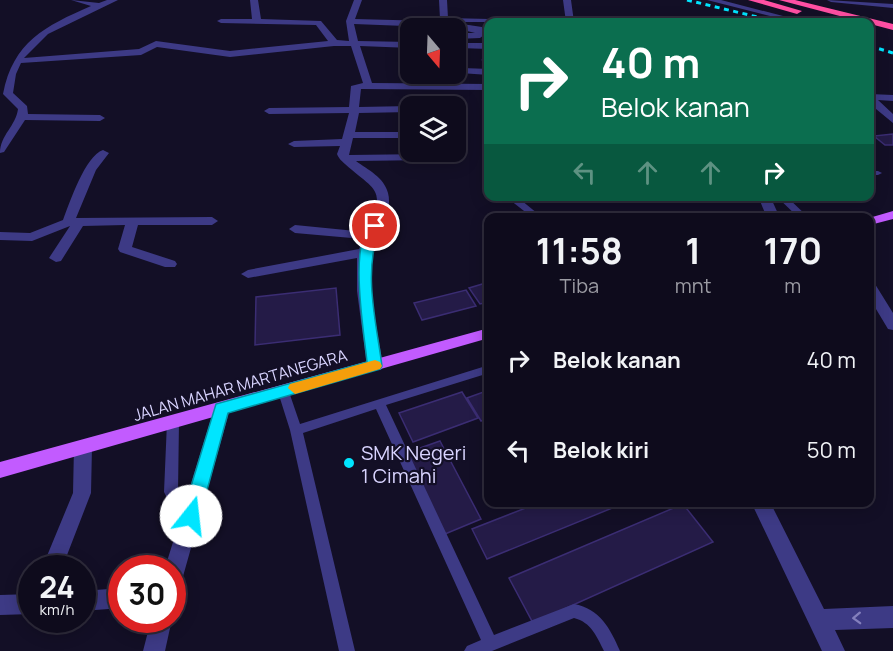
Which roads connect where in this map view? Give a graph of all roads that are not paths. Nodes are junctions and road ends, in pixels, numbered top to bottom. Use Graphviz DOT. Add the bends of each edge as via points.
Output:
graph roads {
  1 [pos="75,0"];
  2 [pos="114,0"];
  3 [pos="254,0"];
  4 [pos="358,0"];
  5 [pos="443,0"];
  6 [pos="567,0"];
  7 [pos="711,0"];
  8 [pos="753,0"];
  9 [pos="784,0"];
  10 [pos="831,0"];
  11 [pos="99,6"];
  12 [pos="893,6"];
  13 [pos="443,18"];
  14 [pos="569,18"];
  15 [pos="785,18"];
  16 [pos="826,18"];
  17 [pos="857,18"];
  18 [pos="221,21"];
  19 [pos="257,21"];
  20 [pos="350,21"];
  21 [pos="400,21"];
  22 [pos="466,21"];
  23 [pos="484,21"];
  24 [pos="874,22"];
  25 [pos="466,26"];
  26 [pos="893,27"];
  27 [pos="874,31"];
  28 [pos="893,35"];
  29 [pos="466,36"];
  30 [pos="334,43"];
  31 [pos="355,43"];
  32 [pos="400,45"];
  33 [pos="466,46"];
  34 [pos="484,46"];
  35 [pos="17,61"];
  36 [pos="466,71"];
  37 [pos="484,72"];
  38 [pos="368,85"];
  39 [pos="484,87"];
  40 [pos="874,97"];
  41 [pos="893,98"];
  42 [pos="874,101"];
  43 [pos="400,109"];
  44 [pos="356,110"];
  45 [pos="268,111"];
  46 [pos="22,117"];
  47 [pos="100,118"];
  48 [pos="893,120"];
  49 [pos="400,136"];
  50 [pos="349,139"];
  51 [pos="294,144"];
  52 [pos="0,150"];
  53 [pos="103,153"];
  54 [pos="400,157"];
  55 [pos="344,158"];
  56 [pos="517,201"];
  57 [pos="786,201"];
  58 [pos="532,213"];
  59 [pos="800,213"];
  60 [pos="893,215"];
  61 [pos="874,220"];
  62 [pos="134,221"];
  63 [pos="212,221"];
  64 [pos="73,222"];
  65 [pos="295,229"];
  66 [pos="0,236"];
  67 [pos="371,236"];
  68 [pos="365,252"];
  69 [pos="56,258"];
  70 [pos="170,264"];
  71 [pos="248,274"];
  72 [pos="874,294"];
  73 [pos="893,325"];
  74 [pos="484,334"];
  75 [pos="375,366"];
  76 [pos="484,371"];
  77 [pos="284,392"];
  78 [pos="380,403"];
  79 [pos="222,409"];
  80 [pos="172,422"];
  81 [pos="296,430"];
  82 [pos="83,447"];
  83 [pos="0,470"];
  84 [pos="171,492"];
  85 [pos="763,507"];
  86 [pos="57,555"];
  87 [pos="179,555"];
  88 [pos="18,604"];
  89 [pos="0,605"];
  90 [pos="893,617"];
  91 [pos="821,620"];
  92 [pos="159,633"];
  93 [pos="490,643"];
  94 [pos="154,651"];
  95 [pos="347,651"];
  96 [pos="471,651"];
  97 [pos="612,651"];
  98 [pos="834,651"];
  1 -- 11 [label="street"];
  2 -- 11 [label="street"];
  3 -- 19 [label="street"];
  4 -- 20 [label="street"];
  5 -- 13 [label="street"];
  6 -- 14 [label="street"];
  7 -- 15 [label="street"];
  8 -- 16 [label="highway"];
  9 -- 17 [label="highway"];
  10 -- 12 [label="street"];
  11 -- 35 [label="street" via="36,36"];
  18 -- 19 [label="street"];
  19 -- 30 [label="street" via="318,23"];
  20 -- 21 [label="street"];
  20 -- 31 [label="street"];
  22 -- 23 [label="street"];
  24 -- 26 [label="highway"];
  25 -- 29 [label="street" via="480,29 480,36"];
  27 -- 28 [label="highway"];
  30 -- 31 [label="street"];
  30 -- 35 [label="street" via="230,54 154,45 143,52"];
  31 -- 32 [label="street"];
  31 -- 38 [label="street"];
  33 -- 34 [label="street"];
  35 -- 46 [label="street" via="8,93 23,108"];
  36 -- 37 [label="street"];
  38 -- 39 [label="street"];
  38 -- 44 [label="street" via="357,86"];
  40 -- 41 [label="street"];
  42 -- 48 [label="street"];
  43 -- 44 [label="street"];
  44 -- 45 [label="street"];
  44 -- 50 [label="street"];
  46 -- 47 [label="street"];
  46 -- 52 [label="street"];
  49 -- 50 [label="street"];
  50 -- 51 [label="street"];
  50 -- 55 [label="street" via="342,150"];
  53 -- 64 [label="street" via="90,170"];
  54 -- 55 [label="street"];
  55 -- 67 [label="street" via="373,178 381,189 382,204"];
  56 -- 58 [label="lane"];
  57 -- 59 [label="lane"];
  60 -- 61 [label="main road"];
  62 -- 63 [label="street"];
  62 -- 64 [label="street"];
  62 -- 70 [label="street" via="125,249"];
  64 -- 66 [label="street" via="32,237"];
  64 -- 69 [label="street"];
  65 -- 67 [label="street"];
  67 -- 68 [label="street"];
  68 -- 71 [label="street"];
  68 -- 75 [label="street"];
  72 -- 73 [label="street"];
  74 -- 75 [label="main road, JALAN MAHAR MARTANEGARA"];
  75 -- 77 [label="main road, JALAN MAHAR MARTANEGARA"];
  76 -- 78 [label="lane"];
  77 -- 79 [label="main road, JALAN MAHAR MARTANEGARA"];
  77 -- 81 [label="lane"];
  78 -- 81 [label="lane"];
  78 -- 93 [label="lane"];
  79 -- 80 [label="main road, JALAN MAHAR MARTANEGARA"];
  79 -- 87 [label="street"];
  80 -- 82 [label="main road, JALAN MAHAR MARTANEGARA"];
  80 -- 84 [label="lane"];
  81 -- 95 [label="lane"];
  82 -- 83 [label="main road, JALAN MAHAR MARTANEGARA"];
  82 -- 86 [label="street" via="82,493"];
  85 -- 91 [label="street"];
  88 -- 89 [label="street"];
  90 -- 91 [label="street, one-way"];
  91 -- 98 [label="street"];
  92 -- 94 [label="street"];
  93 -- 96 [label="lane"];
  93 -- 97 [label="lane" via="574,611 595,618"];
}
